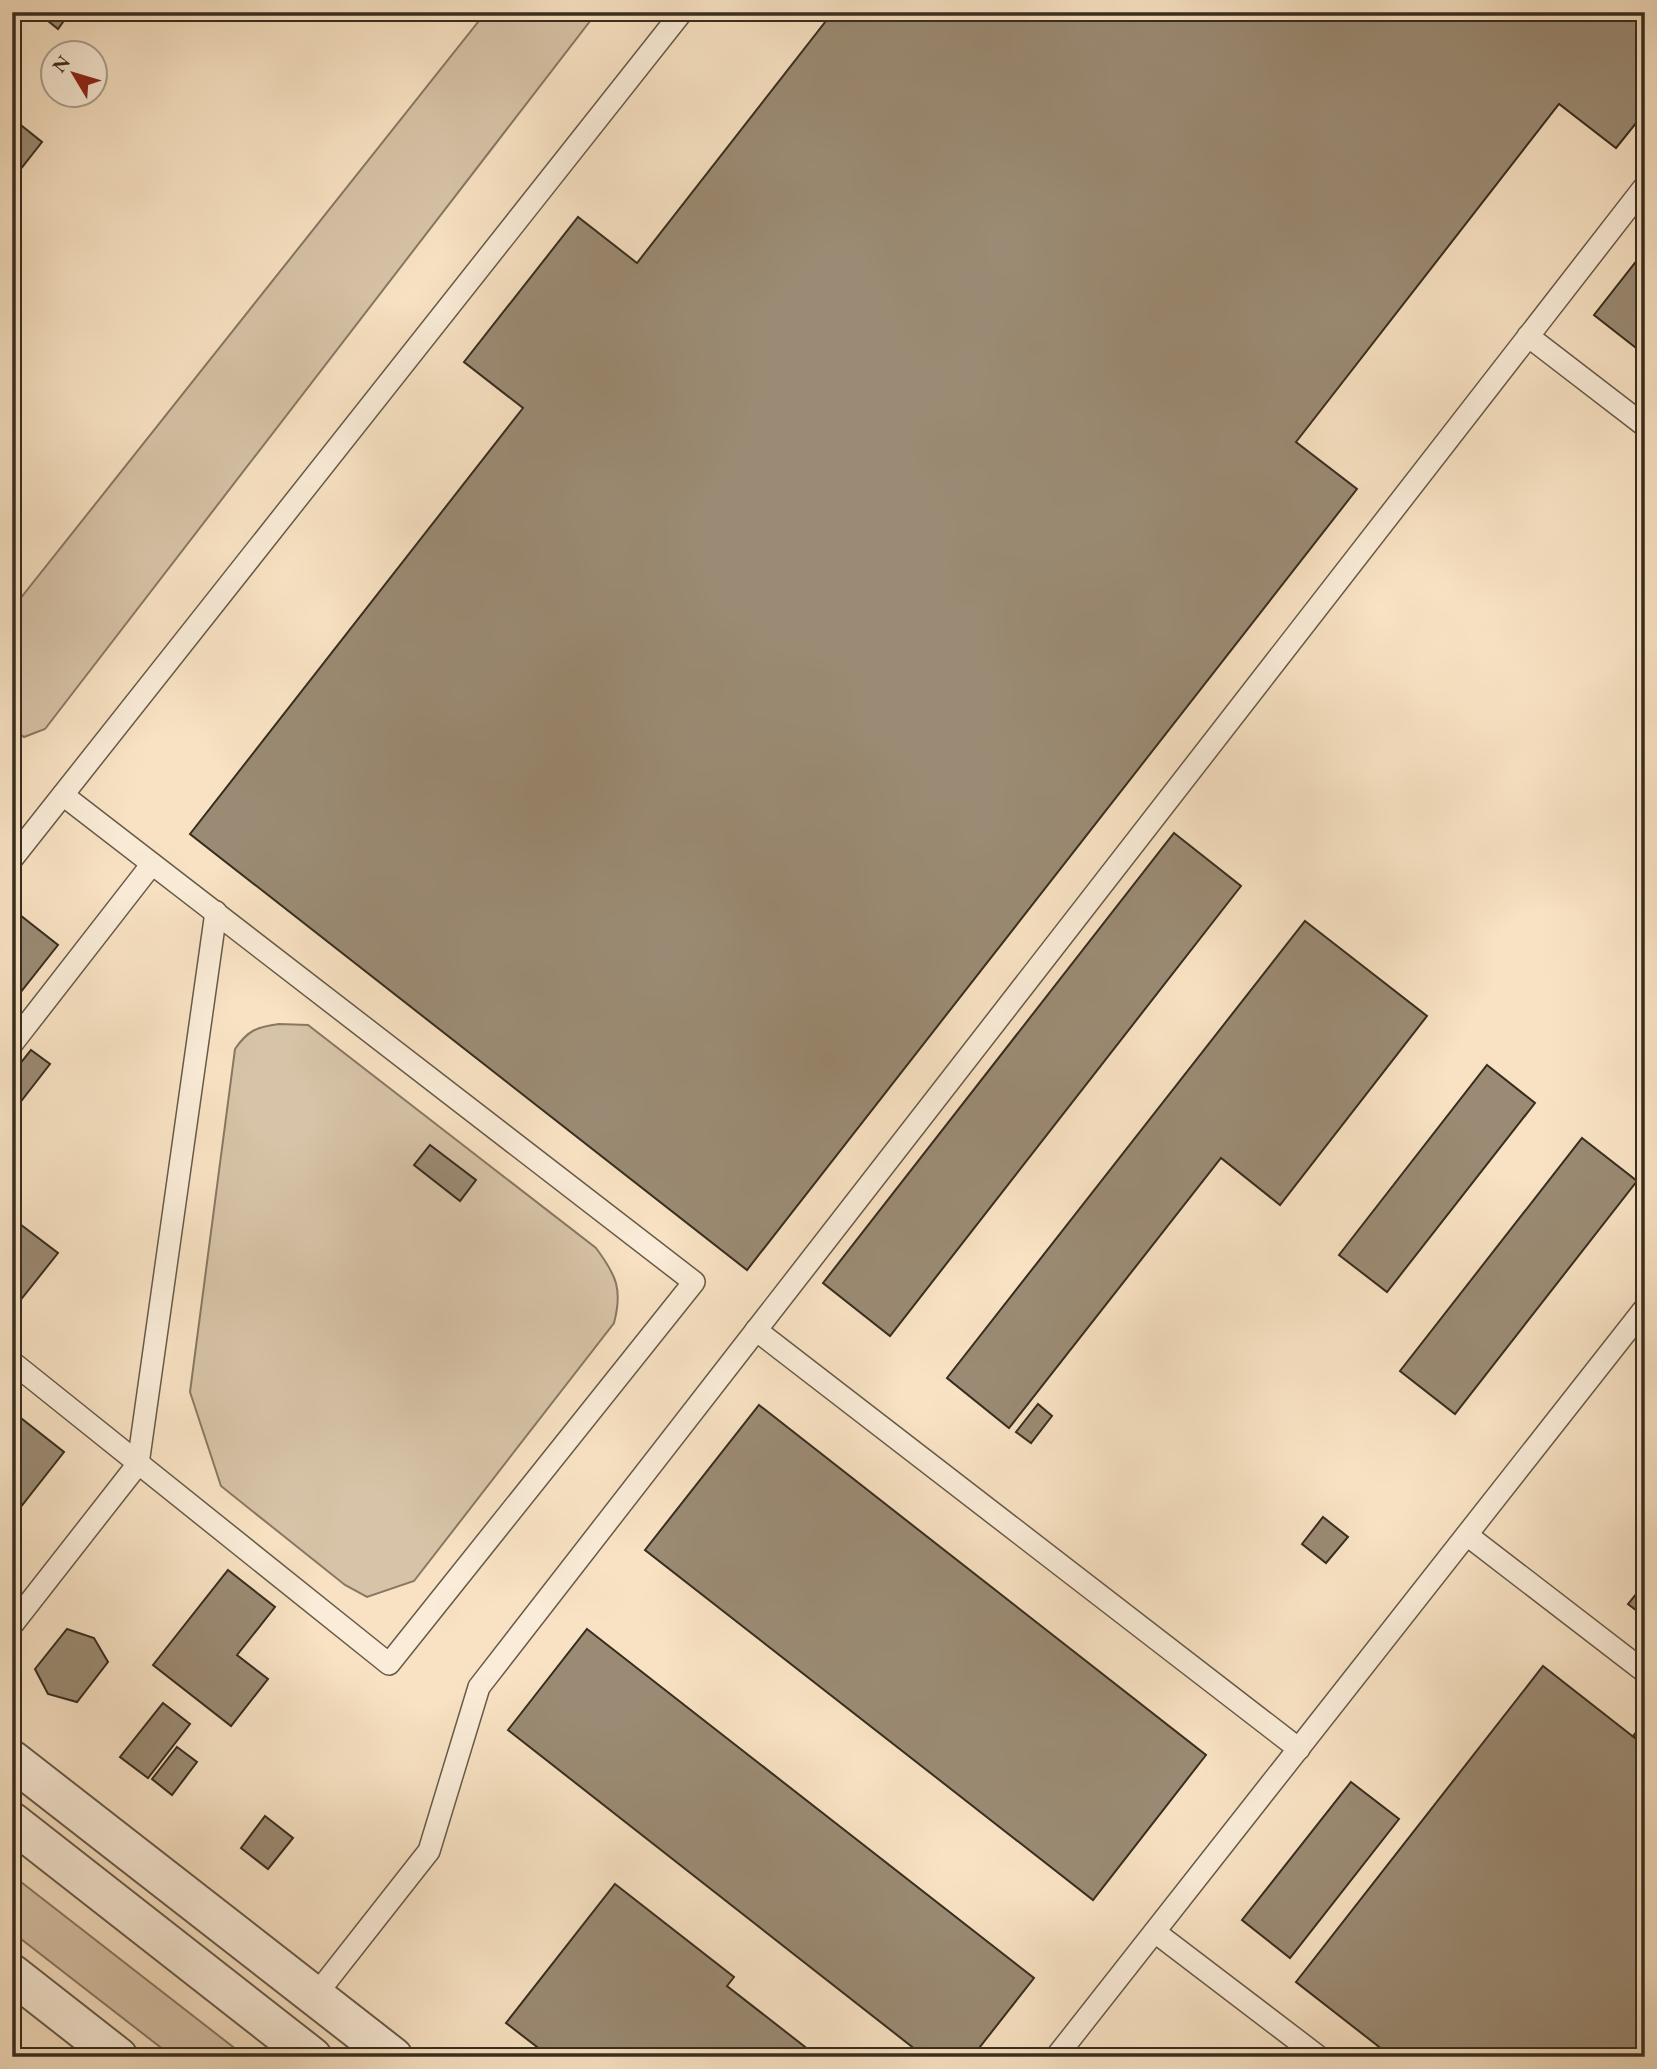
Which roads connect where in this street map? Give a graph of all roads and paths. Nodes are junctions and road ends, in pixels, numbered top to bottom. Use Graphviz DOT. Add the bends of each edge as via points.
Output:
graph roads {
  1 [pos="682,12"];
  2 [pos="1645,186"];
  3 [pos="1528,336"];
  4 [pos="1645,426"];
  5 [pos="63,795"];
  6 [pos="12,859"];
  7 [pos="152,864"];
  8 [pos="216,912"];
  9 [pos="12,1044"];
  10 [pos="1645,1308"];
  11 [pos="756,1330"];
  12 [pos="12,1362"];
  13 [pos="138,1464"];
  14 [pos="1467,1535"];
  15 [pos="12,1625"];
  16 [pos="1645,1672"];
  17 [pos="1299,1749"];
  18 [pos="12,1760"];
  19 [pos="12,1822"];
  20 [pos="1155,1932"];
  21 [pos="12,1974"];
  22 [pos="315,1996"];
  23 [pos="118,2057"];
  24 [pos="312,2057"];
  25 [pos="393,2057"];
  26 [pos="1056,2057"];
  27 [pos="1319,2057"];
  1 -- 5 [label="lane"];
  2 -- 3 [label="lane"];
  3 -- 4 [label="lane"];
  3 -- 11 [label="lane"];
  5 -- 6 [label="lane"];
  5 -- 7 [label="lane"];
  7 -- 8 [label="lane"];
  7 -- 9 [label="lane"];
  8 -- 13 [label="lane"];
  8 -- 13 [label="lane" via="694,1282 389,1664"];
  10 -- 14 [label="lane"];
  11 -- 17 [label="lane"];
  11 -- 22 [label="lane" via="479,1687 429,1851"];
  12 -- 13 [label="lane"];
  13 -- 15 [label="lane"];
  14 -- 16 [label="lane"];
  14 -- 17 [label="lane"];
  17 -- 20 [label="lane"];
  18 -- 22 [label="street"];
  19 -- 24 [label="street"];
  20 -- 26 [label="lane"];
  20 -- 27 [label="lane"];
  21 -- 23 [label="street"];
  22 -- 25 [label="street"];
}
